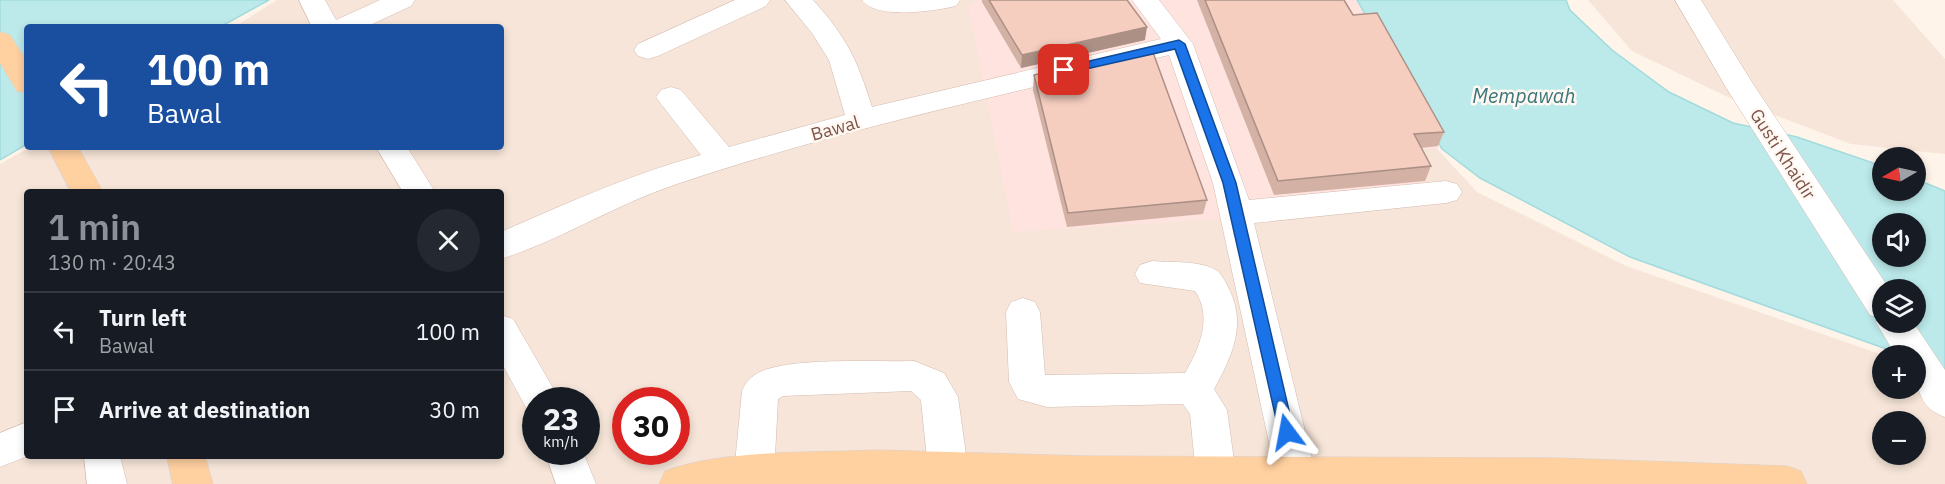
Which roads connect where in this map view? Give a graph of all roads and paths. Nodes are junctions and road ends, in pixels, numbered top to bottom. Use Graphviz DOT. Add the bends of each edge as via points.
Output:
graph roads {
  1 [pos="312,0"];
  2 [pos="402,0"];
  3 [pos="757,0"];
  4 [pos="798,0"];
  5 [pos="875,0"];
  6 [pos="947,0"];
  7 [pos="1145,0"];
  8 [pos="1688,0"];
  9 [pos="324,24"];
  10 [pos="350,24"];
  11 [pos="0,41"];
  12 [pos="1179,44"];
  13 [pos="648,50"];
  14 [pos="24,79"];
  15 [pos="671,97"];
  16 [pos="861,120"];
  17 [pos="65,150"];
  18 [pos="394,150"];
  19 [pos="722,160"];
  20 [pos="85,189"];
  21 [pos="417,189"];
  22 [pos="1446,192"];
  23 [pos="1236,213"];
  24 [pos="504,245"];
  25 [pos="1152,274"];
  26 [pos="1872,290"];
  27 [pos="1023,312"];
  28 [pos="504,334"];
  29 [pos="534,387"];
  30 [pos="1194,390"];
  31 [pos="24,440"];
  32 [pos="0,450"];
  33 [pos="187,459"];
  34 [pos="569,465"];
  35 [pos="948,469"];
  36 [pos="754,474"];
  37 [pos="1216,475"];
  38 [pos="1160,479"];
  39 [pos="1298,480"];
  40 [pos="1559,480"];
  41 [pos="193,484"];
  42 [pos="576,484"];
  43 [pos="679,484"];
  44 [pos="1770,484"];
  45 [pos="1787,484"];
  1 -- 9 [label="street"];
  2 -- 10 [label="street"];
  3 -- 13 [label="street"];
  4 -- 16 [label="street" via="823,28 843,60"];
  5 -- 6 [label="street" via="892,5"];
  7 -- 12 [label="street"];
  8 -- 26 [label="street, Gusti Khaidir"];
  11 -- 14 [label="main road"];
  12 -- 16 [label="street, Bawal"];
  12 -- 23 [label="street"];
  15 -- 19 [label="street"];
  16 -- 19 [label="street, Bawal"];
  17 -- 20 [label="main road"];
  18 -- 21 [label="street"];
  19 -- 24 [label="street, Bawal" via="615,195"];
  22 -- 23 [label="street"];
  23 -- 39 [label="street"];
  25 -- 30 [label="street" via="1203,279 1217,299 1222,314 1221,335"];
  27 -- 30 [label="street" via="1027,382 1035,390"];
  28 -- 29 [label="street"];
  30 -- 37 [label="street" via="1208,410"];
  31 -- 32 [label="street"];
  33 -- 41 [label="main road"];
  34 -- 42 [label="street"];
  35 -- 36 [label="main road" via="878,467"];
  35 -- 36 [label="street" via="939,397 931,384 914,376 812,378 774,382 760,391"];
  35 -- 38 [label="main road"];
  36 -- 43 [label="main road"];
  37 -- 38 [label="main road"];
  37 -- 39 [label="main road"];
  39 -- 40 [label="main road"];
  40 -- 44 [label="main road"];
  44 -- 45 [label="main road"];
}
